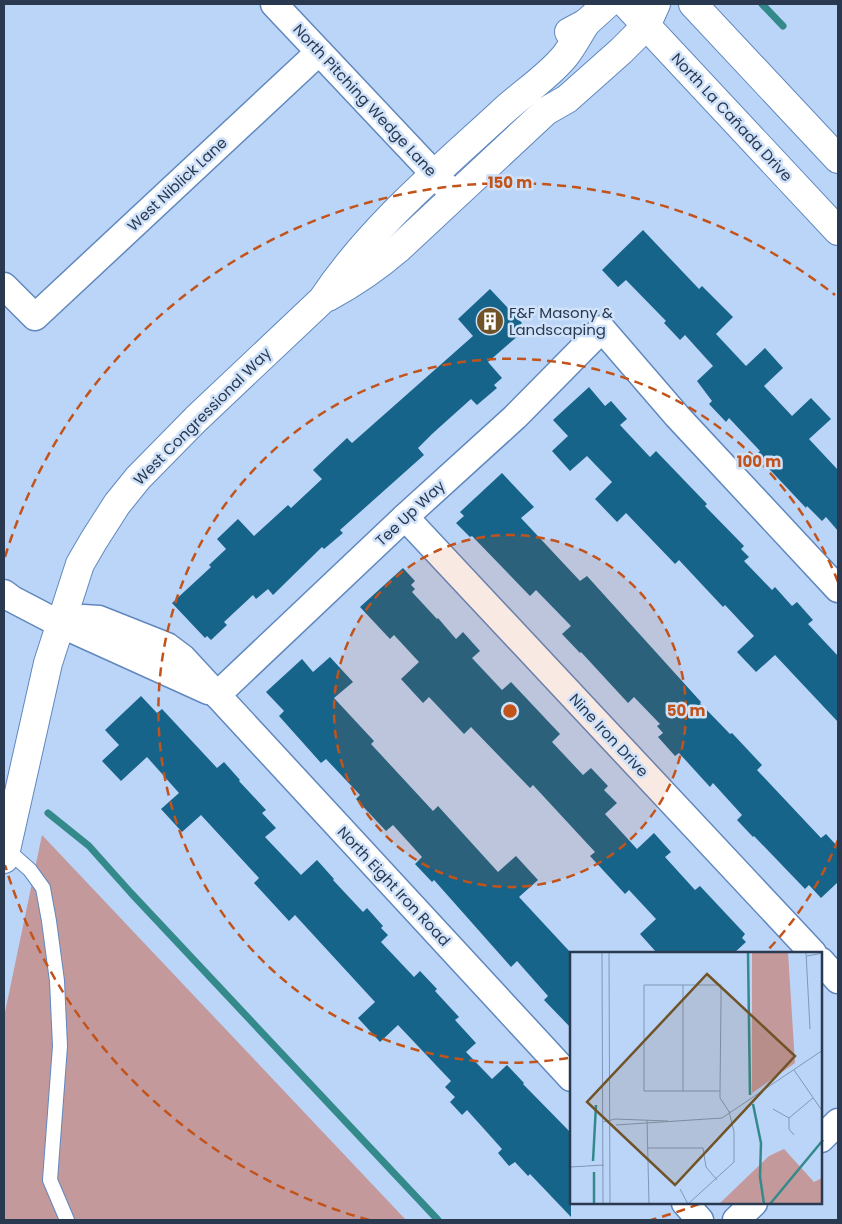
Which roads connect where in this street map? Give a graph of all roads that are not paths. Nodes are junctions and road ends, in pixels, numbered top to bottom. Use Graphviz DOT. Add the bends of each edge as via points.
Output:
graph roads {
  1 [pos="274,4"];
  2 [pos="607,4"];
  3 [pos="626,4"];
  4 [pos="693,4"];
  5 [pos="651,15"];
  6 [pos="319,52"];
  7 [pos="518,98"];
  8 [pos="546,111"];
  9 [pos="838,159"];
  10 [pos="435,175"];
  11 [pos="455,196"];
  12 [pos="838,231"];
  13 [pos="4,286"];
  14 [pos="322,300"];
  15 [pos="405,517"];
  16 [pos="838,589"];
  17 [pos="4,593"];
  18 [pos="60,624"];
  19 [pos="217,695"];
  20 [pos="4,851"];
  21 [pos="812,952"];
  22 [pos="822,962"];
  23 [pos="838,980"];
  24 [pos="570,1077"];
  25 [pos="838,1122"];
  26 [pos="822,1138"];
  27 [pos="686,1204"];
  28 [pos="753,1204"];
  29 [pos="67,1220"];
  30 [pos="700,1220"];
  31 [pos="736,1220"];
  1 -- 6 [label="street, North Pitching Wedge Lane"];
  2 -- 7 [label="street, West Congressional Way" via="544,52 526,75"];
  3 -- 5 [label="street, North La Cañada Drive"];
  4 -- 9 [label="street"];
  5 -- 8 [label="street, West Congressional Way" via="612,60 567,99"];
  5 -- 12 [label="street, North La Cañada Drive"];
  6 -- 10 [label="street, North Pitching Wedge Lane"];
  6 -- 13 [label="street, West Niblick Lane" via="34,317"];
  7 -- 8 [label="street"];
  7 -- 10 [label="street, West Congressional Way"];
  8 -- 11 [label="street, West Congressional Way"];
  10 -- 11 [label="street, North Pitching Wedge Lane"];
  10 -- 14 [label="street, West Congressional Way" via="359,251"];
  11 -- 14 [label="street, West Congressional Way" via="376,268"];
  14 -- 18 [label="street, West Congressional Way" via="138,478 117,504 80,564"];
  15 -- 16 [label="street, Tee Up Way" via="515,418 602,330"];
  15 -- 19 [label="street, Tee Up Way"];
  15 -- 21 [label="street, Nine Iron Drive"];
  17 -- 18 [label="street, North Eight Iron Road"];
  18 -- 19 [label="street, North Eight Iron Road"];
  18 -- 20 [label="street, West Congressional Way"];
  19 -- 24 [label="street, North Eight Iron Road"];
  20 -- 29 [label="lane" via="30,870 43,888 50,921 60,1046 50,1180"];
  22 -- 23 [label="street"];
  25 -- 26 [label="street"];
  27 -- 30 [label="street"];
  28 -- 31 [label="street"];
}
